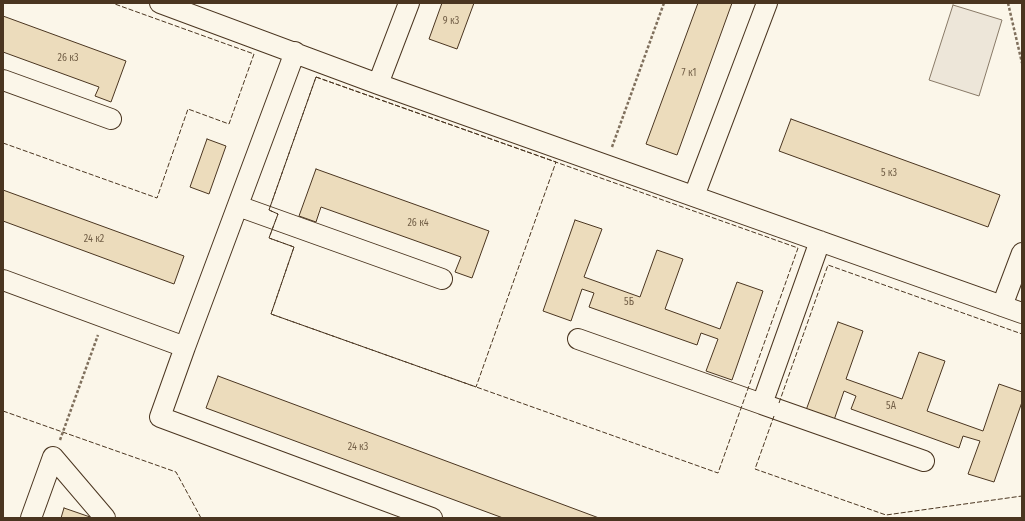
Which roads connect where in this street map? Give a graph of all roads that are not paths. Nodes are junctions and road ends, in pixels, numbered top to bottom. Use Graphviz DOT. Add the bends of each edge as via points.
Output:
graph roads {
  1 [pos="160,3"];
  2 [pos="409,3"];
  3 [pos="767,3"];
  4 [pos="295,52"];
  5 [pos="3,80"];
  6 [pos="378,84"];
  7 [pos="111,119"];
  8 [pos="694,196"];
  9 [pos="238,206"];
  10 [pos="820,241"];
  11 [pos="1022,253"];
  12 [pos="3,280"];
  13 [pos="442,280"];
  14 [pos="1002,306"];
  15 [pos="1022,313"];
  16 [pos="578,339"];
  17 [pos="185,348"];
  18 [pos="762,404"];
  19 [pos="924,461"];
  20 [pos="31,518"];
  21 [pos="105,518"];
  22 [pos="432,518"];
  1 -- 4 [label="lane"];
  2 -- 6 [label="lane"];
  3 -- 8 [label="lane"];
  4 -- 6 [label="lane"];
  4 -- 9 [label="lane"];
  5 -- 7 [label="lane"];
  6 -- 8 [label="lane"];
  8 -- 10 [label="lane"];
  9 -- 13 [label="lane"];
  9 -- 17 [label="lane"];
  10 -- 14 [label="lane"];
  10 -- 18 [label="lane"];
  11 -- 14 [label="lane"];
  12 -- 17 [label="lane"];
  14 -- 15 [label="lane"];
  16 -- 18 [label="lane"];
  17 -- 22 [label="lane" via="160,417"];
  18 -- 19 [label="lane"];
  20 -- 21 [label="lane" via="53,457"];
}
